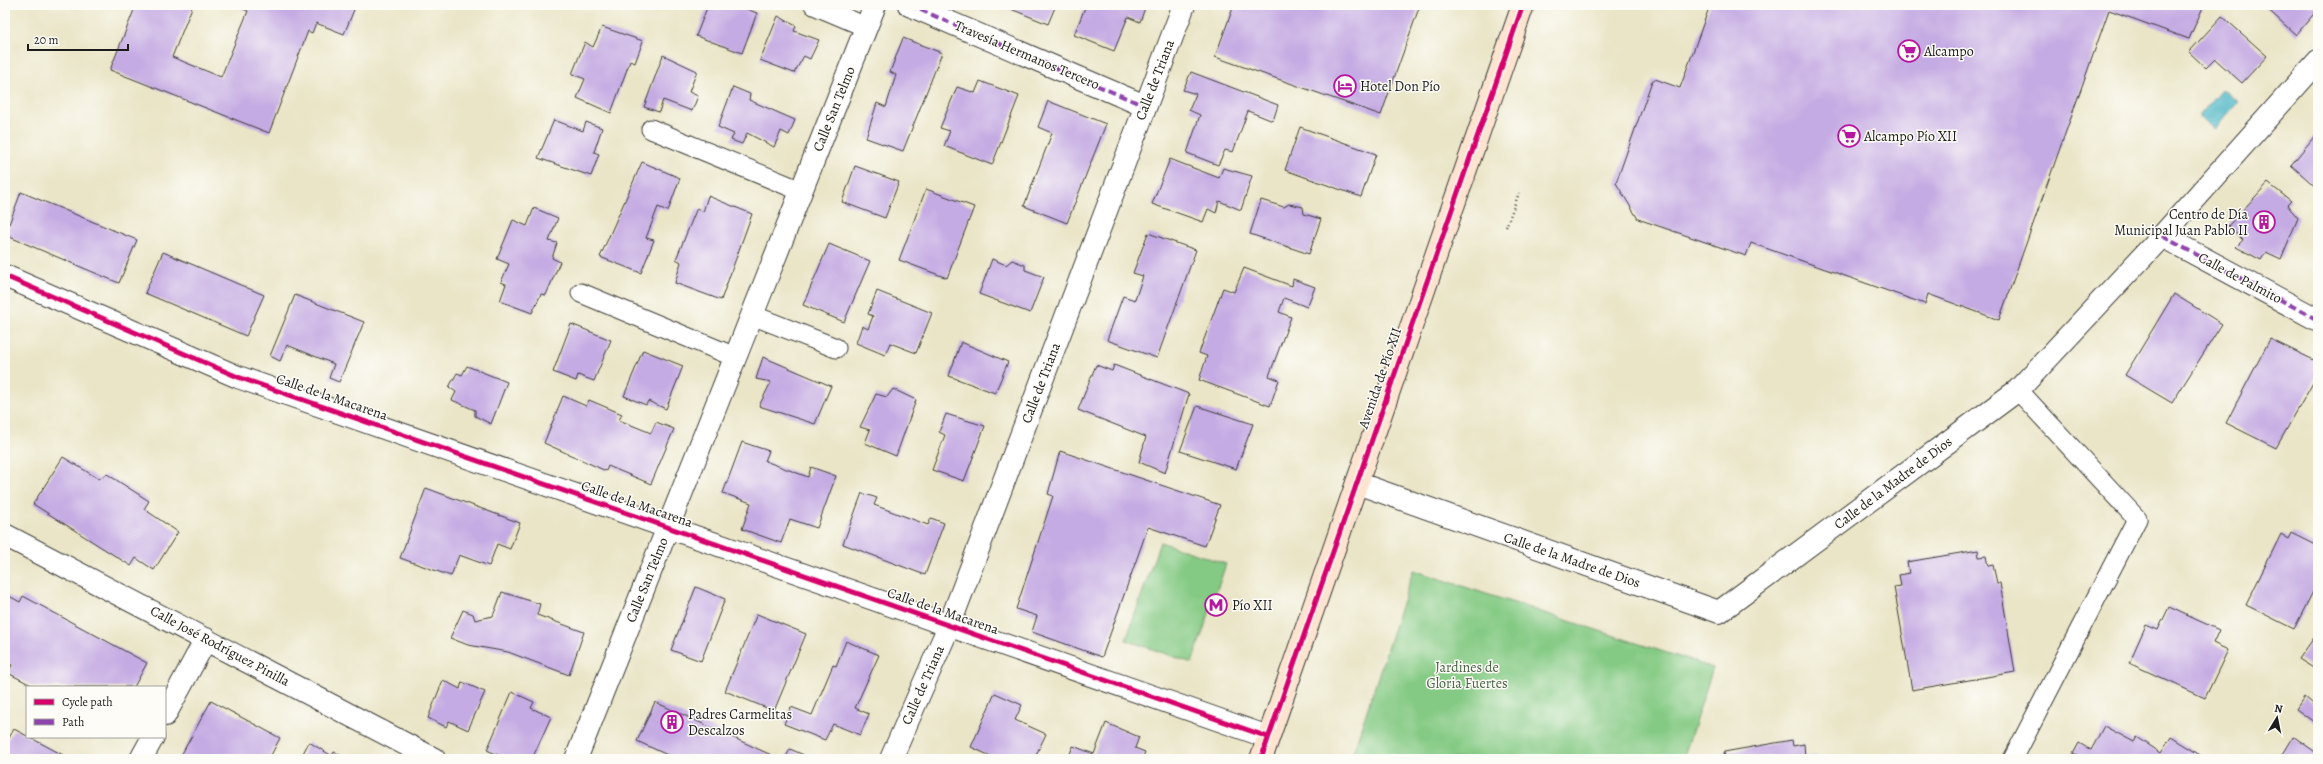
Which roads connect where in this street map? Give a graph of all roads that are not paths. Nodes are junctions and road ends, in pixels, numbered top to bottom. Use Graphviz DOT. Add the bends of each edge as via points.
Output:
graph roads {
  1 [pos="814,5"];
  2 [pos="875,5"];
  3 [pos="909,5"];
  4 [pos="1184,5"];
  5 [pos="1523,5"];
  6 [pos="866,27"];
  7 [pos="2318,61"];
  8 [pos="1145,106"];
  9 [pos="651,129"];
  10 [pos="801,191"];
  11 [pos="2162,236"];
  12 [pos="5,276"];
  13 [pos="581,293"];
  14 [pos="752,315"];
  15 [pos="2318,320"];
  16 [pos="836,348"];
  17 [pos="735,357"];
  18 [pos="2018,390"];
  19 [pos="1357,483"];
  20 [pos="668,527"];
  21 [pos="5,534"];
  22 [pos="949,626"];
  23 [pos="206,639"];
  24 [pos="166,713"];
  25 [pos="1268,737"];
  26 [pos="152,738"];
  27 [pos="141,759"];
  28 [pos="434,759"];
  29 [pos="576,759"];
  30 [pos="891,759"];
  31 [pos="1261,759"];
  32 [pos="2013,759"];
  1 -- 6 [label="lane"];
  2 -- 6 [label="street, Calle San Telmo"];
  3 -- 8 [label="street, Travesía Hermanos Tercero"];
  4 -- 8 [label="street, Calle de Triana"];
  5 -- 19 [label="main road, Avenida de Pío XII"];
  6 -- 10 [label="street, Calle San Telmo"];
  7 -- 11 [label="street, Calle de la Madre de Dios"];
  8 -- 22 [label="street, Calle de Triana"];
  9 -- 10 [label="lane"];
  10 -- 14 [label="street, Calle San Telmo"];
  11 -- 15 [label="street, Calle de Palmito"];
  11 -- 18 [label="street, Calle de la Madre de Dios"];
  12 -- 20 [label="street, Calle de la Macarena" via="238,377"];
  13 -- 17 [label="lane"];
  14 -- 16 [label="lane"];
  14 -- 17 [label="street, Calle San Telmo"];
  17 -- 20 [label="street, Calle San Telmo"];
  18 -- 19 [label="street, Calle de la Madre de Dios" via="1719,612"];
  18 -- 32 [label="lane" via="2137,519"];
  19 -- 25 [label="main road, Avenida de Pío XII"];
  20 -- 22 [label="street, Calle de la Macarena"];
  20 -- 29 [label="street, Calle San Telmo"];
  21 -- 23 [label="street, Calle José Rodríguez Pinilla"];
  22 -- 25 [label="street, Calle de la Macarena"];
  22 -- 30 [label="street, Calle de Triana"];
  23 -- 24 [label="street"];
  23 -- 28 [label="street, Calle José Rodríguez Pinilla"];
  25 -- 31 [label="main road, Avenida de Pío XII"];
  26 -- 27 [label="street"];
}
